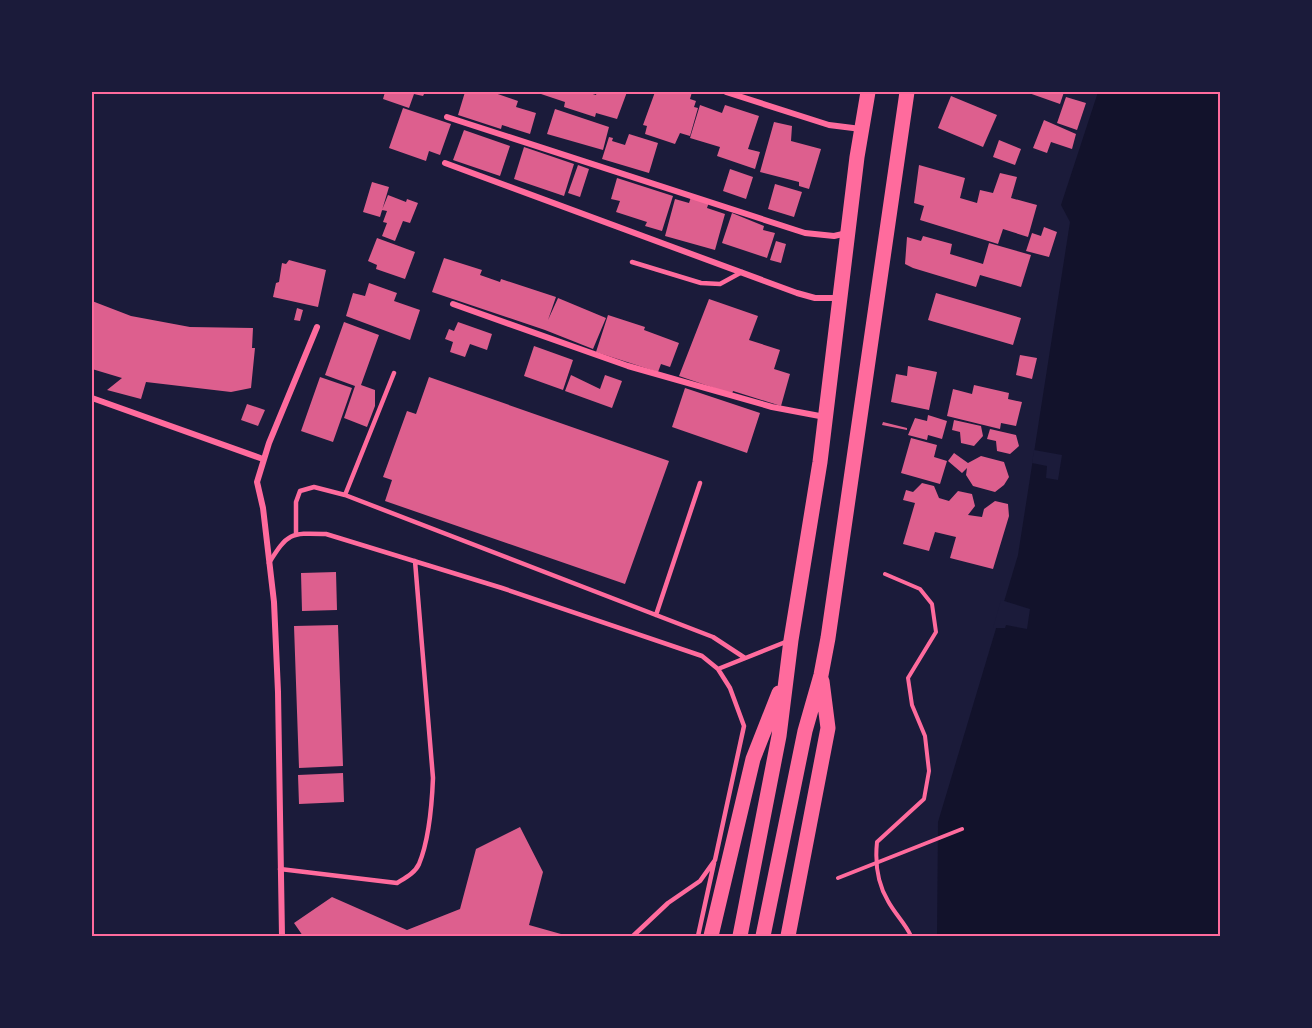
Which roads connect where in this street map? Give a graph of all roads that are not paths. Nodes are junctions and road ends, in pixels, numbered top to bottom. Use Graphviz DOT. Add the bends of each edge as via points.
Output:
graph roads {
  1 [pos="726,92"];
  2 [pos="868,92"];
  3 [pos="907,92"];
  4 [pos="447,117"];
  5 [pos="862,129"];
  6 [pos="445,163"];
  7 [pos="848,233"];
  8 [pos="632,262"];
  9 [pos="742,272"];
  10 [pos="840,298"];
  11 [pos="453,304"];
  12 [pos="317,327"];
  13 [pos="394,373"];
  14 [pos="92,398"];
  15 [pos="826,417"];
  16 [pos="263,459"];
  17 [pos="700,483"];
  18 [pos="345,495"];
  19 [pos="296,533"];
  20 [pos="415,561"];
  21 [pos="269,563"];
  22 [pos="656,615"];
  23 [pos="791,640"];
  24 [pos="745,658"];
  25 [pos="718,669"];
  26 [pos="821,675"];
  27 [pos="786,677"];
  28 [pos="715,860"];
  29 [pos="280,869"];
  30 [pos="282,936"];
  31 [pos="633,936"];
  32 [pos="698,936"];
  33 [pos="711,936"];
  34 [pos="740,936"];
  35 [pos="763,936"];
  36 [pos="788,936"];
  1 -- 5 [label="street" via="829,125"];
  2 -- 5 [label="main road"];
  3 -- 26 [label="main road"];
  4 -- 7 [label="street" via="805,233"];
  5 -- 7 [label="main road"];
  6 -- 9 [label="street"];
  7 -- 10 [label="main road"];
  8 -- 9 [label="lane" via="701,283 720,284"];
  9 -- 10 [label="street" via="815,298"];
  10 -- 15 [label="main road"];
  11 -- 15 [label="street" via="628,366 772,407"];
  12 -- 16 [label="street"];
  13 -- 18 [label="lane"];
  14 -- 16 [label="street"];
  15 -- 23 [label="main road"];
  16 -- 21 [label="street" via="257,482"];
  17 -- 22 [label="lane"];
  18 -- 19 [label="lane" via="314,488 300,491"];
  18 -- 22 [label="lane"];
  19 -- 20 [label="lane" via="326,534"];
  19 -- 21 [label="lane" via="281,544"];
  20 -- 25 [label="lane" via="702,656"];
  20 -- 29 [label="lane" via="433,778 418,865 397,883"];
  21 -- 29 [label="street" via="278,692"];
  22 -- 24 [label="lane" via="713,637"];
  23 -- 24 [label="lane"];
  23 -- 27 [label="main road"];
  24 -- 25 [label="lane"];
  25 -- 28 [label="lane" via="730,688 744,726"];
  26 -- 35 [label="main road" via="805,731"];
  26 -- 36 [label="main road" via="828,728"];
  27 -- 33 [label="main road" via="753,759"];
  27 -- 34 [label="main road" via="779,735"];
  28 -- 31 [label="lane" via="700,881 668,903"];
  28 -- 32 [label="lane"];
  29 -- 30 [label="street"];
}
